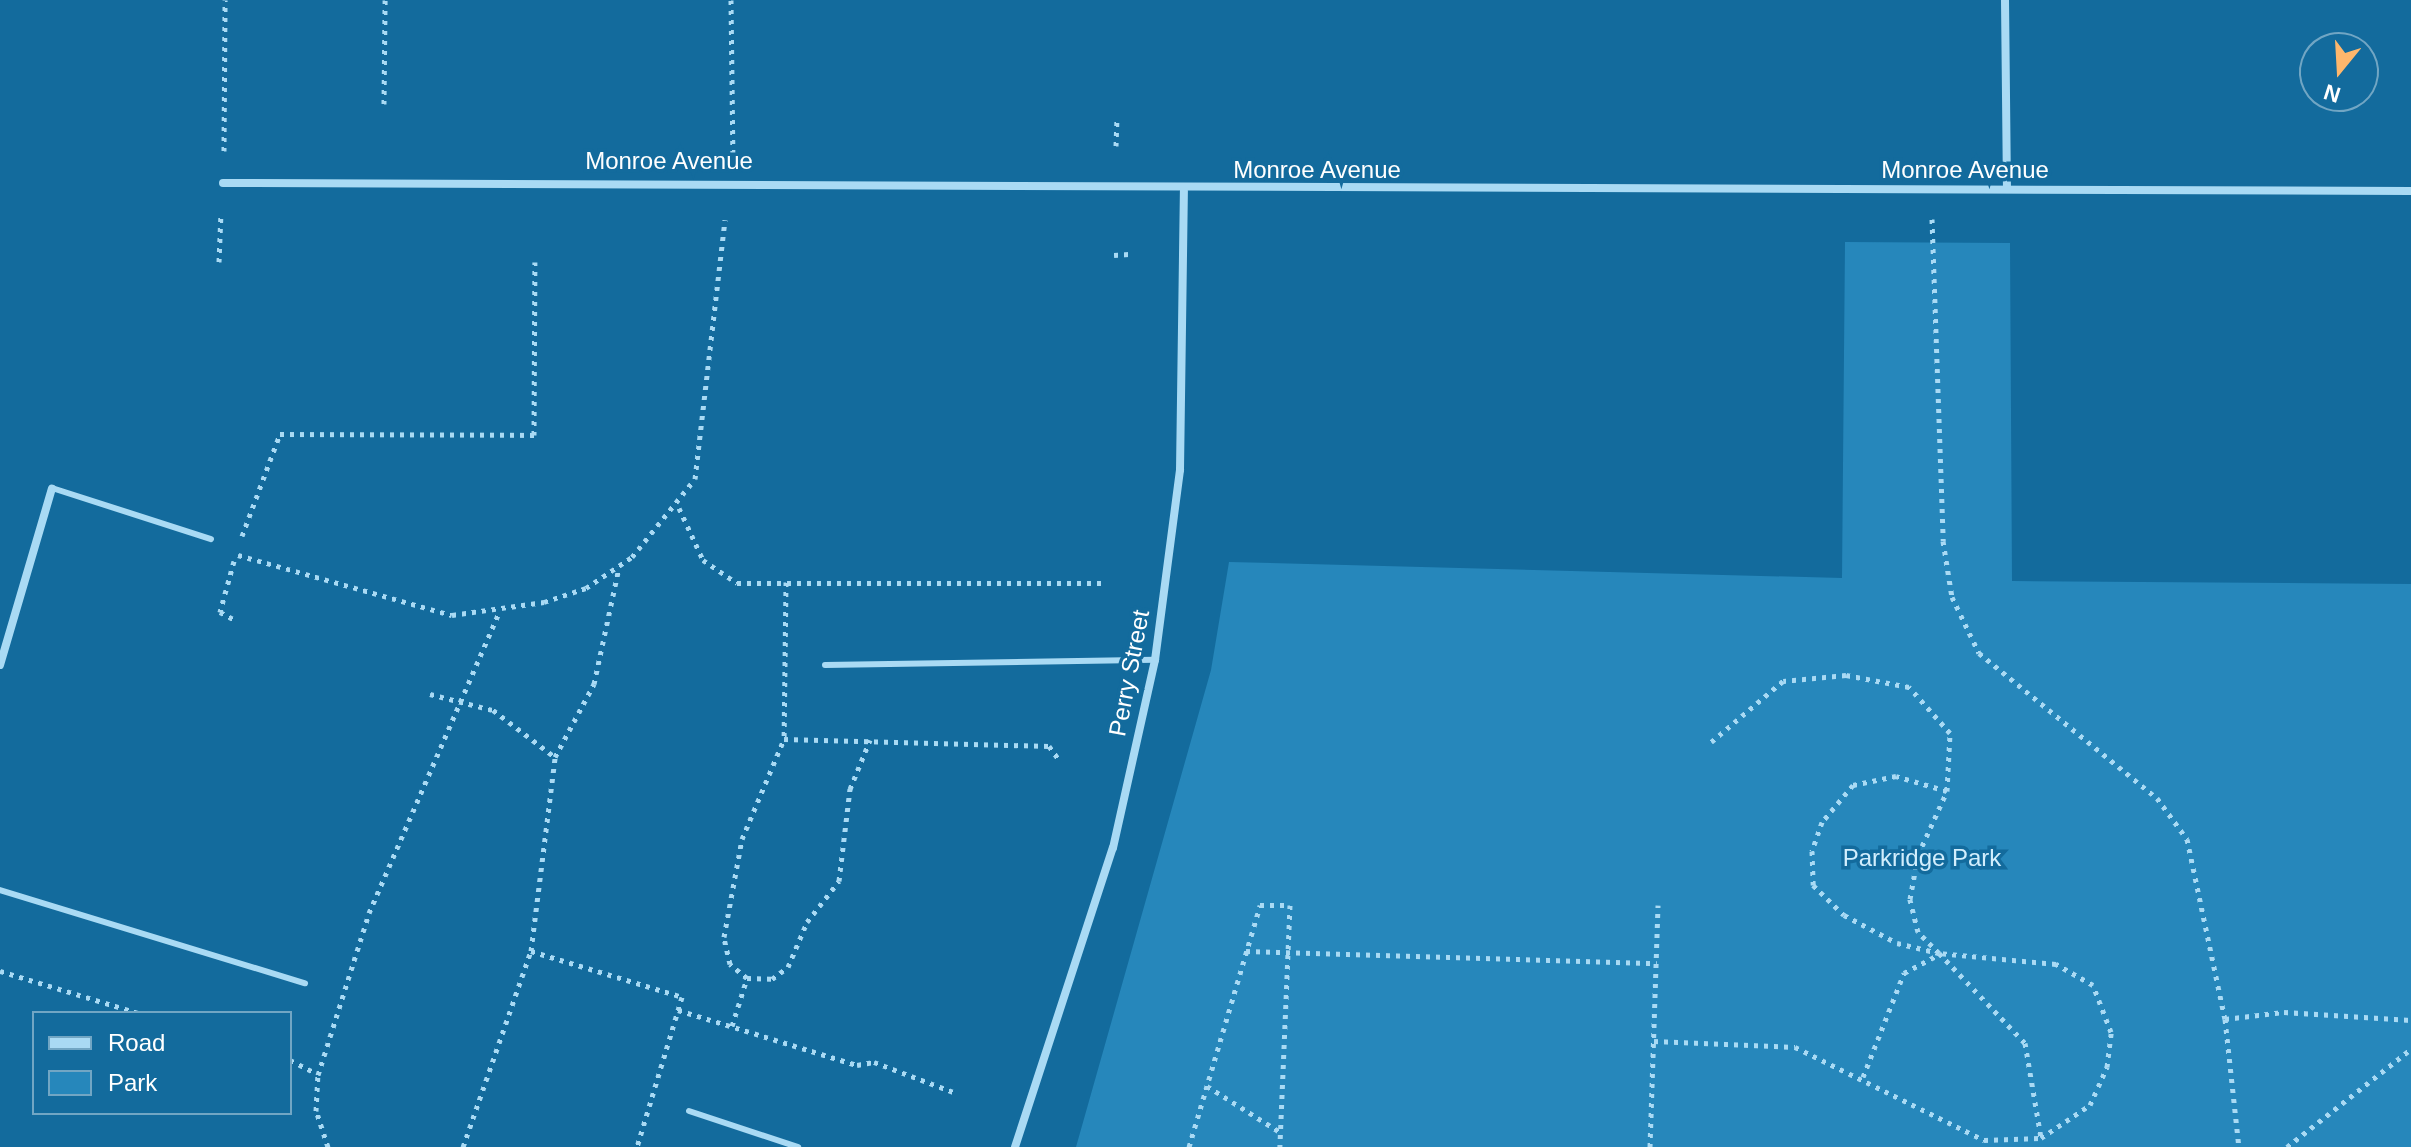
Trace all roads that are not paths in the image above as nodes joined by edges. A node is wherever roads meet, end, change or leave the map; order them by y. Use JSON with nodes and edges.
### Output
{"nodes":[{"id":1,"x":2005,"y":0,"type":"edge"},
{"id":2,"x":223,"y":183,"type":"road end"},
{"id":3,"x":2007,"y":189,"type":"junction"},
{"id":4,"x":1184,"y":191,"type":"junction"},
{"id":5,"x":2411,"y":191,"type":"edge"},
{"id":6,"x":52,"y":488,"type":"joint"},
{"id":7,"x":211,"y":539,"type":"dead end"},
{"id":8,"x":1155,"y":660,"type":"junction"},
{"id":9,"x":0,"y":665,"type":"edge"},
{"id":10,"x":825,"y":665,"type":"dead end"},
{"id":11,"x":0,"y":890,"type":"edge"},
{"id":12,"x":305,"y":983,"type":"dead end"},
{"id":13,"x":689,"y":1111,"type":"dead end"},
{"id":14,"x":798,"y":1147,"type":"edge"},
{"id":15,"x":1015,"y":1147,"type":"edge"}],
"edges":[{"from":1,"to":3,"type":"street"},
{"from":2,"to":4,"type":"street","name":"Monroe Avenue"},
{"from":3,"to":4,"type":"street","name":"Monroe Avenue"},
{"from":3,"to":5,"type":"street","name":"Monroe Avenue"},
{"from":4,"to":8,"type":"street","name":"Perry Street"},
{"from":6,"to":7,"type":"lane"},
{"from":6,"to":9,"type":"street"},
{"from":8,"to":10,"type":"lane"},
{"from":8,"to":15,"type":"street","name":"Perry Street"},
{"from":11,"to":12,"type":"lane"},
{"from":13,"to":14,"type":"lane"}]}
